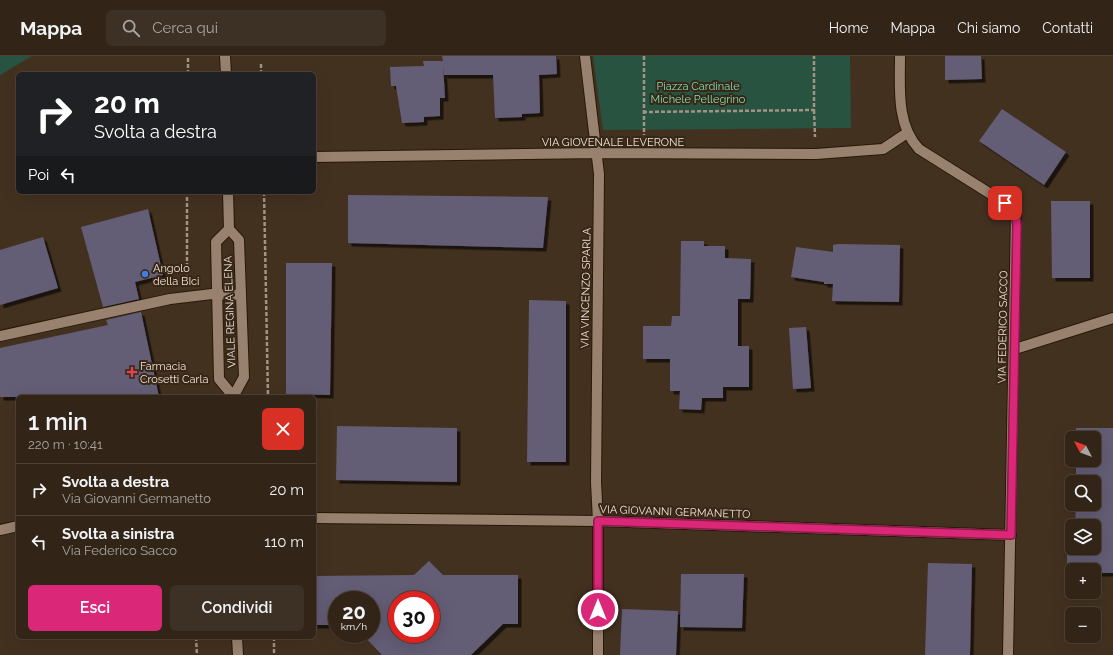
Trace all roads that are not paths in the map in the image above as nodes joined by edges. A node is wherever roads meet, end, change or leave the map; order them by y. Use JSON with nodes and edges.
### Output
{"nodes":[{"id":1,"x":225,"y":56,"type":"edge"},
{"id":2,"x":585,"y":56,"type":"edge"},
{"id":3,"x":900,"y":56,"type":"edge"},
{"id":4,"x":226,"y":72,"type":"edge"},
{"id":5,"x":907,"y":133,"type":"junction"},
{"id":6,"x":598,"y":153,"type":"junction"},
{"id":7,"x":316,"y":157,"type":"edge"},
{"id":8,"x":228,"y":194,"type":"edge"},
{"id":9,"x":228,"y":228,"type":"junction"},
{"id":10,"x":217,"y":295,"type":"junction"},
{"id":11,"x":241,"y":295,"type":"junction"},
{"id":12,"x":1113,"y":318,"type":"edge"},
{"id":13,"x":0,"y":336,"type":"edge"},
{"id":14,"x":1015,"y":349,"type":"junction"},
{"id":15,"x":232,"y":395,"type":"edge"},
{"id":16,"x":234,"y":395,"type":"edge"},
{"id":17,"x":316,"y":518,"type":"edge"},
{"id":18,"x":598,"y":521,"type":"junction"},
{"id":19,"x":16,"y":526,"type":"edge"},
{"id":20,"x":0,"y":530,"type":"edge"},
{"id":21,"x":1011,"y":535,"type":"junction"},
{"id":22,"x":237,"y":639,"type":"edge"},
{"id":23,"x":238,"y":655,"type":"edge"},
{"id":24,"x":598,"y":655,"type":"edge"},
{"id":25,"x":1008,"y":655,"type":"edge"}],
"edges":[{"from":1,"to":4,"type":"street"},
{"from":2,"to":6,"type":"street","name":"VIA VINCENZO SPARLA"},
{"from":3,"to":5,"type":"street","name":"VIA FEDERICO SACCO"},
{"from":5,"to":6,"type":"street","name":"VIA GIOVENALE LEVERONE"},
{"from":5,"to":14,"type":"street","name":"VIA FEDERICO SACCO"},
{"from":6,"to":7,"type":"street","name":"VIA GIOVENALE LEVERONE"},
{"from":6,"to":18,"type":"street","name":"VIA VINCENZO SPARLA"},
{"from":8,"to":9,"type":"street"},
{"from":9,"to":10,"type":"street","name":"VIALE REGINA ELENA"},
{"from":9,"to":11,"type":"street","name":"VIALE REGINA ELENA"},
{"from":10,"to":11,"type":"street"},
{"from":10,"to":13,"type":"street"},
{"from":10,"to":15,"type":"street","name":"VIALE REGINA ELENA"},
{"from":11,"to":16,"type":"street","name":"VIALE REGINA ELENA"},
{"from":12,"to":14,"type":"street"},
{"from":14,"to":21,"type":"street","name":"VIA FEDERICO SACCO"},
{"from":17,"to":18,"type":"street","name":"VIA GIOVANNI GERMANETTO"},
{"from":18,"to":21,"type":"street","name":"VIA GIOVANNI GERMANETTO"},
{"from":18,"to":24,"type":"street","name":"VIA VINCENZO SPARLA"},
{"from":19,"to":20,"type":"street"},
{"from":21,"to":25,"type":"street","name":"VIA FEDERICO SACCO"},
{"from":22,"to":23,"type":"street"}]}
